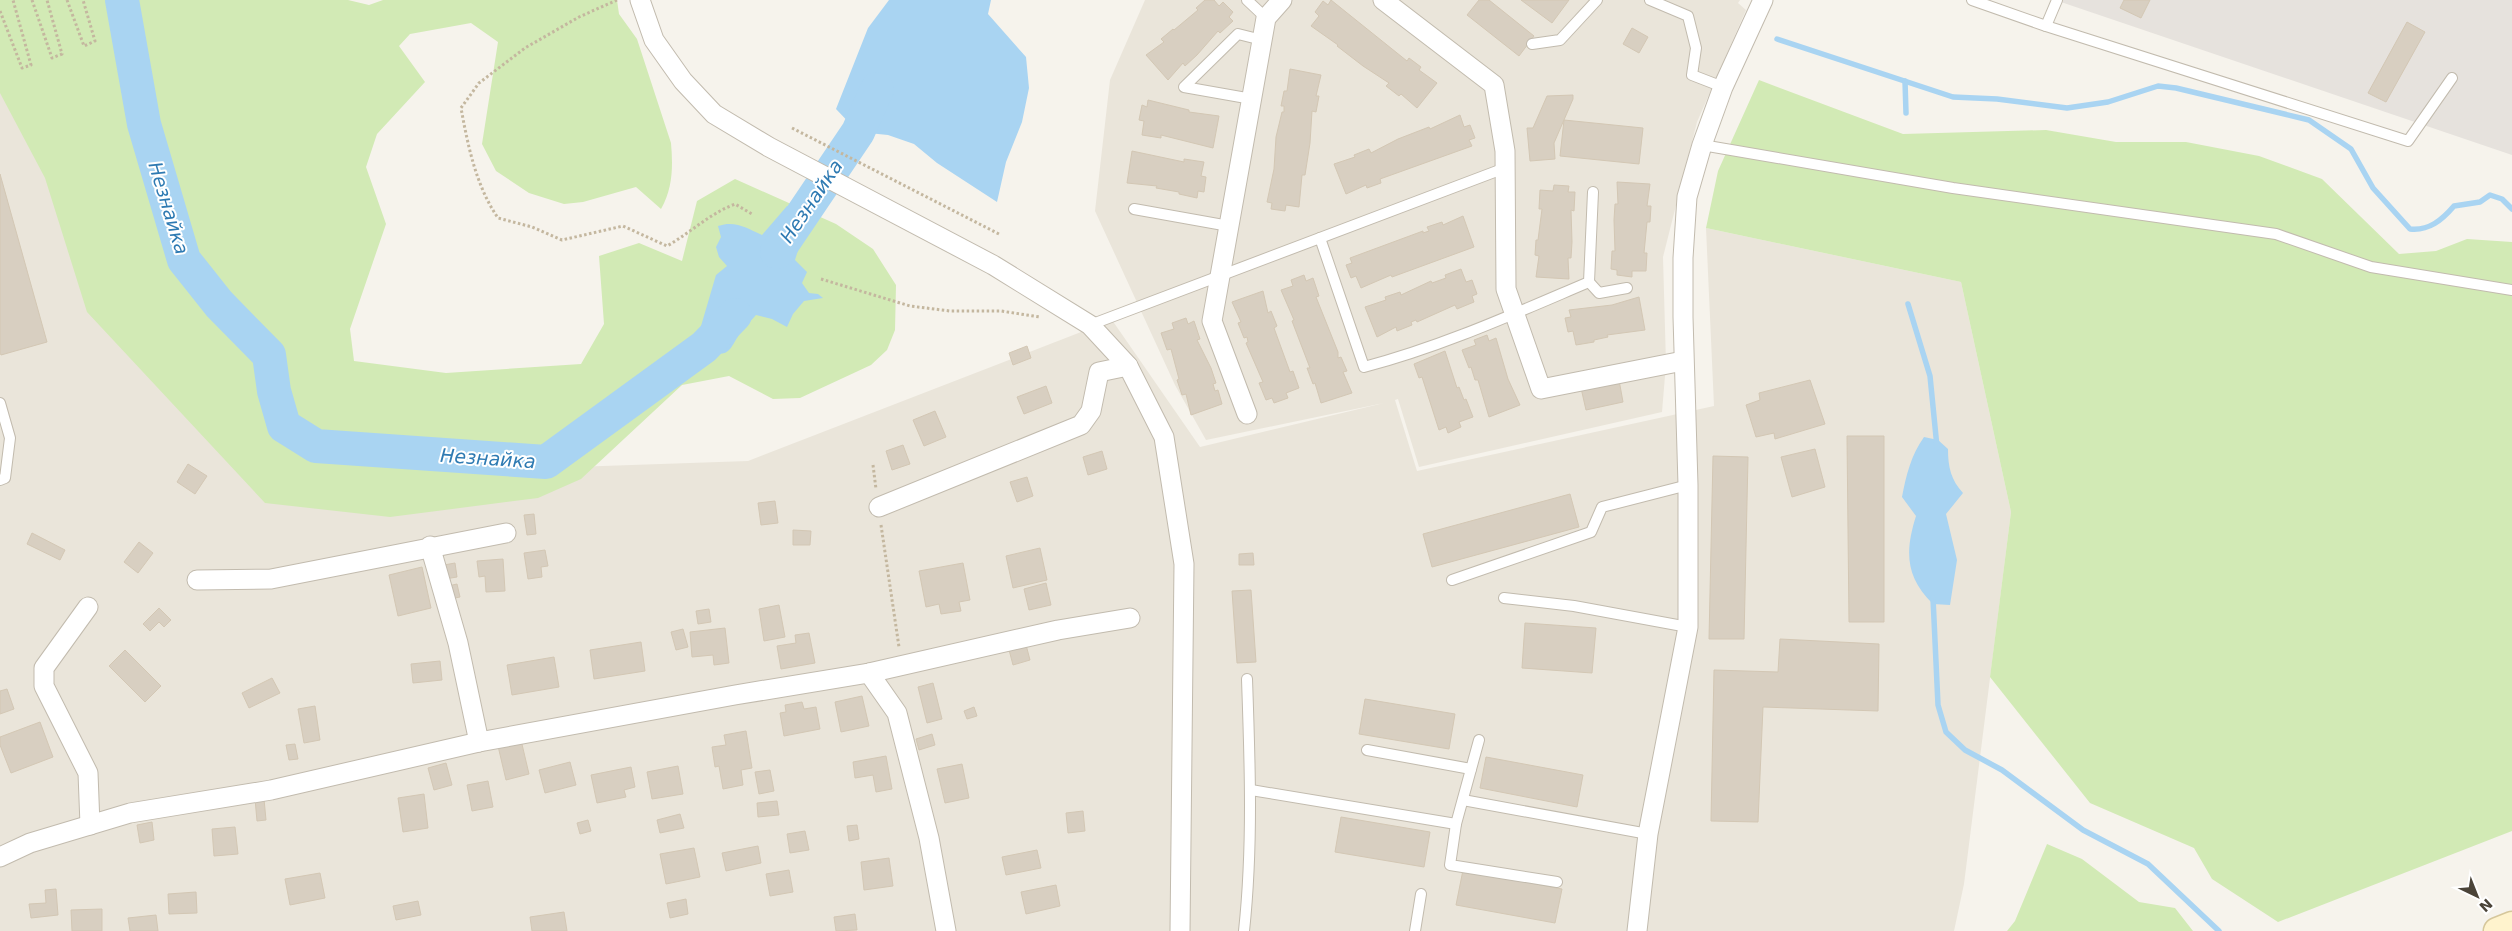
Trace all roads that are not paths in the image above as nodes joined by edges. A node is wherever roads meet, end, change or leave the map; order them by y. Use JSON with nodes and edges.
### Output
{"nodes":[{"id":1,"x":640,"y":0,"type":"edge"},
{"id":2,"x":1248,"y":0,"type":"edge"},
{"id":3,"x":1282,"y":0,"type":"edge"},
{"id":4,"x":1383,"y":0,"type":"edge"},
{"id":5,"x":1597,"y":0,"type":"edge"},
{"id":6,"x":1650,"y":0,"type":"edge"},
{"id":7,"x":1763,"y":0,"type":"edge"},
{"id":8,"x":1972,"y":0,"type":"edge"},
{"id":9,"x":2057,"y":0,"type":"edge"},
{"id":10,"x":1266,"y":18,"type":"junction"},
{"id":11,"x":2046,"y":26,"type":"junction"},
{"id":12,"x":1262,"y":40,"type":"junction"},
{"id":13,"x":1532,"y":44,"type":"dead end"},
{"id":14,"x":2452,"y":78,"type":"dead end"},
{"id":15,"x":1722,"y":87,"type":"junction"},
{"id":16,"x":1252,"y":98,"type":"junction"},
{"id":17,"x":1702,"y":145,"type":"junction"},
{"id":18,"x":1505,"y":168,"type":"junction"},
{"id":19,"x":1593,"y":192,"type":"dead end"},
{"id":20,"x":1134,"y":209,"type":"dead end"},
{"id":21,"x":1229,"y":226,"type":"junction"},
{"id":22,"x":1320,"y":238,"type":"junction"},
{"id":23,"x":1222,"y":275,"type":"junction"},
{"id":24,"x":1589,"y":282,"type":"junction"},
{"id":25,"x":1627,"y":288,"type":"dead end"},
{"id":26,"x":2512,"y":290,"type":"edge"},
{"id":27,"x":1515,"y":314,"type":"junction"},
{"id":28,"x":1090,"y":325,"type":"junction"},
{"id":29,"x":1683,"y":361,"type":"junction"},
{"id":30,"x":1128,"y":366,"type":"junction"},
{"id":31,"x":0,"y":403,"type":"edge"},
{"id":32,"x":1248,"y":414,"type":"dead end"},
{"id":33,"x":0,"y":480,"type":"edge"},
{"id":34,"x":1688,"y":485,"type":"junction"},
{"id":35,"x":879,"y":507,"type":"road end"},
{"id":36,"x":506,"y":533,"type":"dead end"},
{"id":37,"x":430,"y":546,"type":"junction"},
{"id":38,"x":197,"y":580,"type":"dead end"},
{"id":39,"x":1452,"y":580,"type":"dead end"},
{"id":40,"x":1504,"y":598,"type":"dead end"},
{"id":41,"x":88,"y":607,"type":"dead end"},
{"id":42,"x":1130,"y":618,"type":"dead end"},
{"id":43,"x":1688,"y":627,"type":"junction"},
{"id":44,"x":869,"y":674,"type":"junction"},
{"id":45,"x":1247,"y":679,"type":"dead end"},
{"id":46,"x":1479,"y":740,"type":"dead end"},
{"id":47,"x":479,"y":742,"type":"junction"},
{"id":48,"x":1367,"y":750,"type":"dead end"},
{"id":49,"x":1471,"y":769,"type":"junction"},
{"id":50,"x":1251,"y":790,"type":"junction"},
{"id":51,"x":1463,"y":800,"type":"junction"},
{"id":52,"x":1456,"y":824,"type":"junction"},
{"id":53,"x":90,"y":825,"type":"junction"},
{"id":54,"x":1648,"y":834,"type":"junction"},
{"id":55,"x":0,"y":857,"type":"edge"},
{"id":56,"x":1557,"y":882,"type":"dead end"},
{"id":57,"x":1421,"y":894,"type":"dead end"},
{"id":58,"x":2512,"y":925,"type":"edge"},
{"id":59,"x":946,"y":931,"type":"edge"},
{"id":60,"x":1180,"y":931,"type":"edge"},
{"id":61,"x":1244,"y":931,"type":"edge"},
{"id":62,"x":1415,"y":931,"type":"edge"},
{"id":63,"x":1637,"y":931,"type":"edge"},
{"id":64,"x":2497,"y":931,"type":"edge"}],
"edges":[{"from":1,"to":28,"type":"street"},
{"from":2,"to":10,"type":"lane"},
{"from":3,"to":10,"type":"street"},
{"from":4,"to":18,"type":"street"},
{"from":5,"to":13,"type":"lane"},
{"from":6,"to":15,"type":"lane"},
{"from":7,"to":15,"type":"street"},
{"from":8,"to":11,"type":"lane"},
{"from":9,"to":11,"type":"lane"},
{"from":10,"to":12,"type":"street"},
{"from":11,"to":14,"type":"lane"},
{"from":12,"to":16,"type":"street"},
{"from":12,"to":16,"type":"lane"},
{"from":15,"to":17,"type":"street"},
{"from":16,"to":21,"type":"street"},
{"from":17,"to":26,"type":"lane"},
{"from":17,"to":29,"type":"street"},
{"from":18,"to":22,"type":"lane"},
{"from":18,"to":27,"type":"street"},
{"from":19,"to":24,"type":"lane"},
{"from":20,"to":21,"type":"lane"},
{"from":21,"to":23,"type":"street"},
{"from":22,"to":23,"type":"lane"},
{"from":22,"to":27,"type":"lane"},
{"from":23,"to":28,"type":"lane"},
{"from":23,"to":32,"type":"street"},
{"from":24,"to":25,"type":"lane"},
{"from":24,"to":27,"type":"lane"},
{"from":27,"to":29,"type":"street"},
{"from":28,"to":30,"type":"street"},
{"from":29,"to":34,"type":"street"},
{"from":30,"to":35,"type":"street"},
{"from":30,"to":60,"type":"street"},
{"from":31,"to":33,"type":"lane"},
{"from":34,"to":39,"type":"lane"},
{"from":34,"to":43,"type":"street"},
{"from":36,"to":37,"type":"street"},
{"from":37,"to":38,"type":"street"},
{"from":37,"to":47,"type":"street"},
{"from":40,"to":43,"type":"lane"},
{"from":41,"to":53,"type":"street"},
{"from":42,"to":44,"type":"street"},
{"from":43,"to":54,"type":"street"},
{"from":44,"to":47,"type":"street"},
{"from":44,"to":59,"type":"street"},
{"from":45,"to":50,"type":"lane"},
{"from":46,"to":49,"type":"lane"},
{"from":47,"to":53,"type":"street"},
{"from":48,"to":49,"type":"lane"},
{"from":49,"to":51,"type":"lane"},
{"from":50,"to":52,"type":"lane"},
{"from":50,"to":61,"type":"lane"},
{"from":51,"to":52,"type":"lane"},
{"from":51,"to":54,"type":"lane"},
{"from":52,"to":56,"type":"lane"},
{"from":53,"to":55,"type":"street"},
{"from":54,"to":63,"type":"street"},
{"from":57,"to":62,"type":"lane"},
{"from":58,"to":64,"type":"main road"}]}
